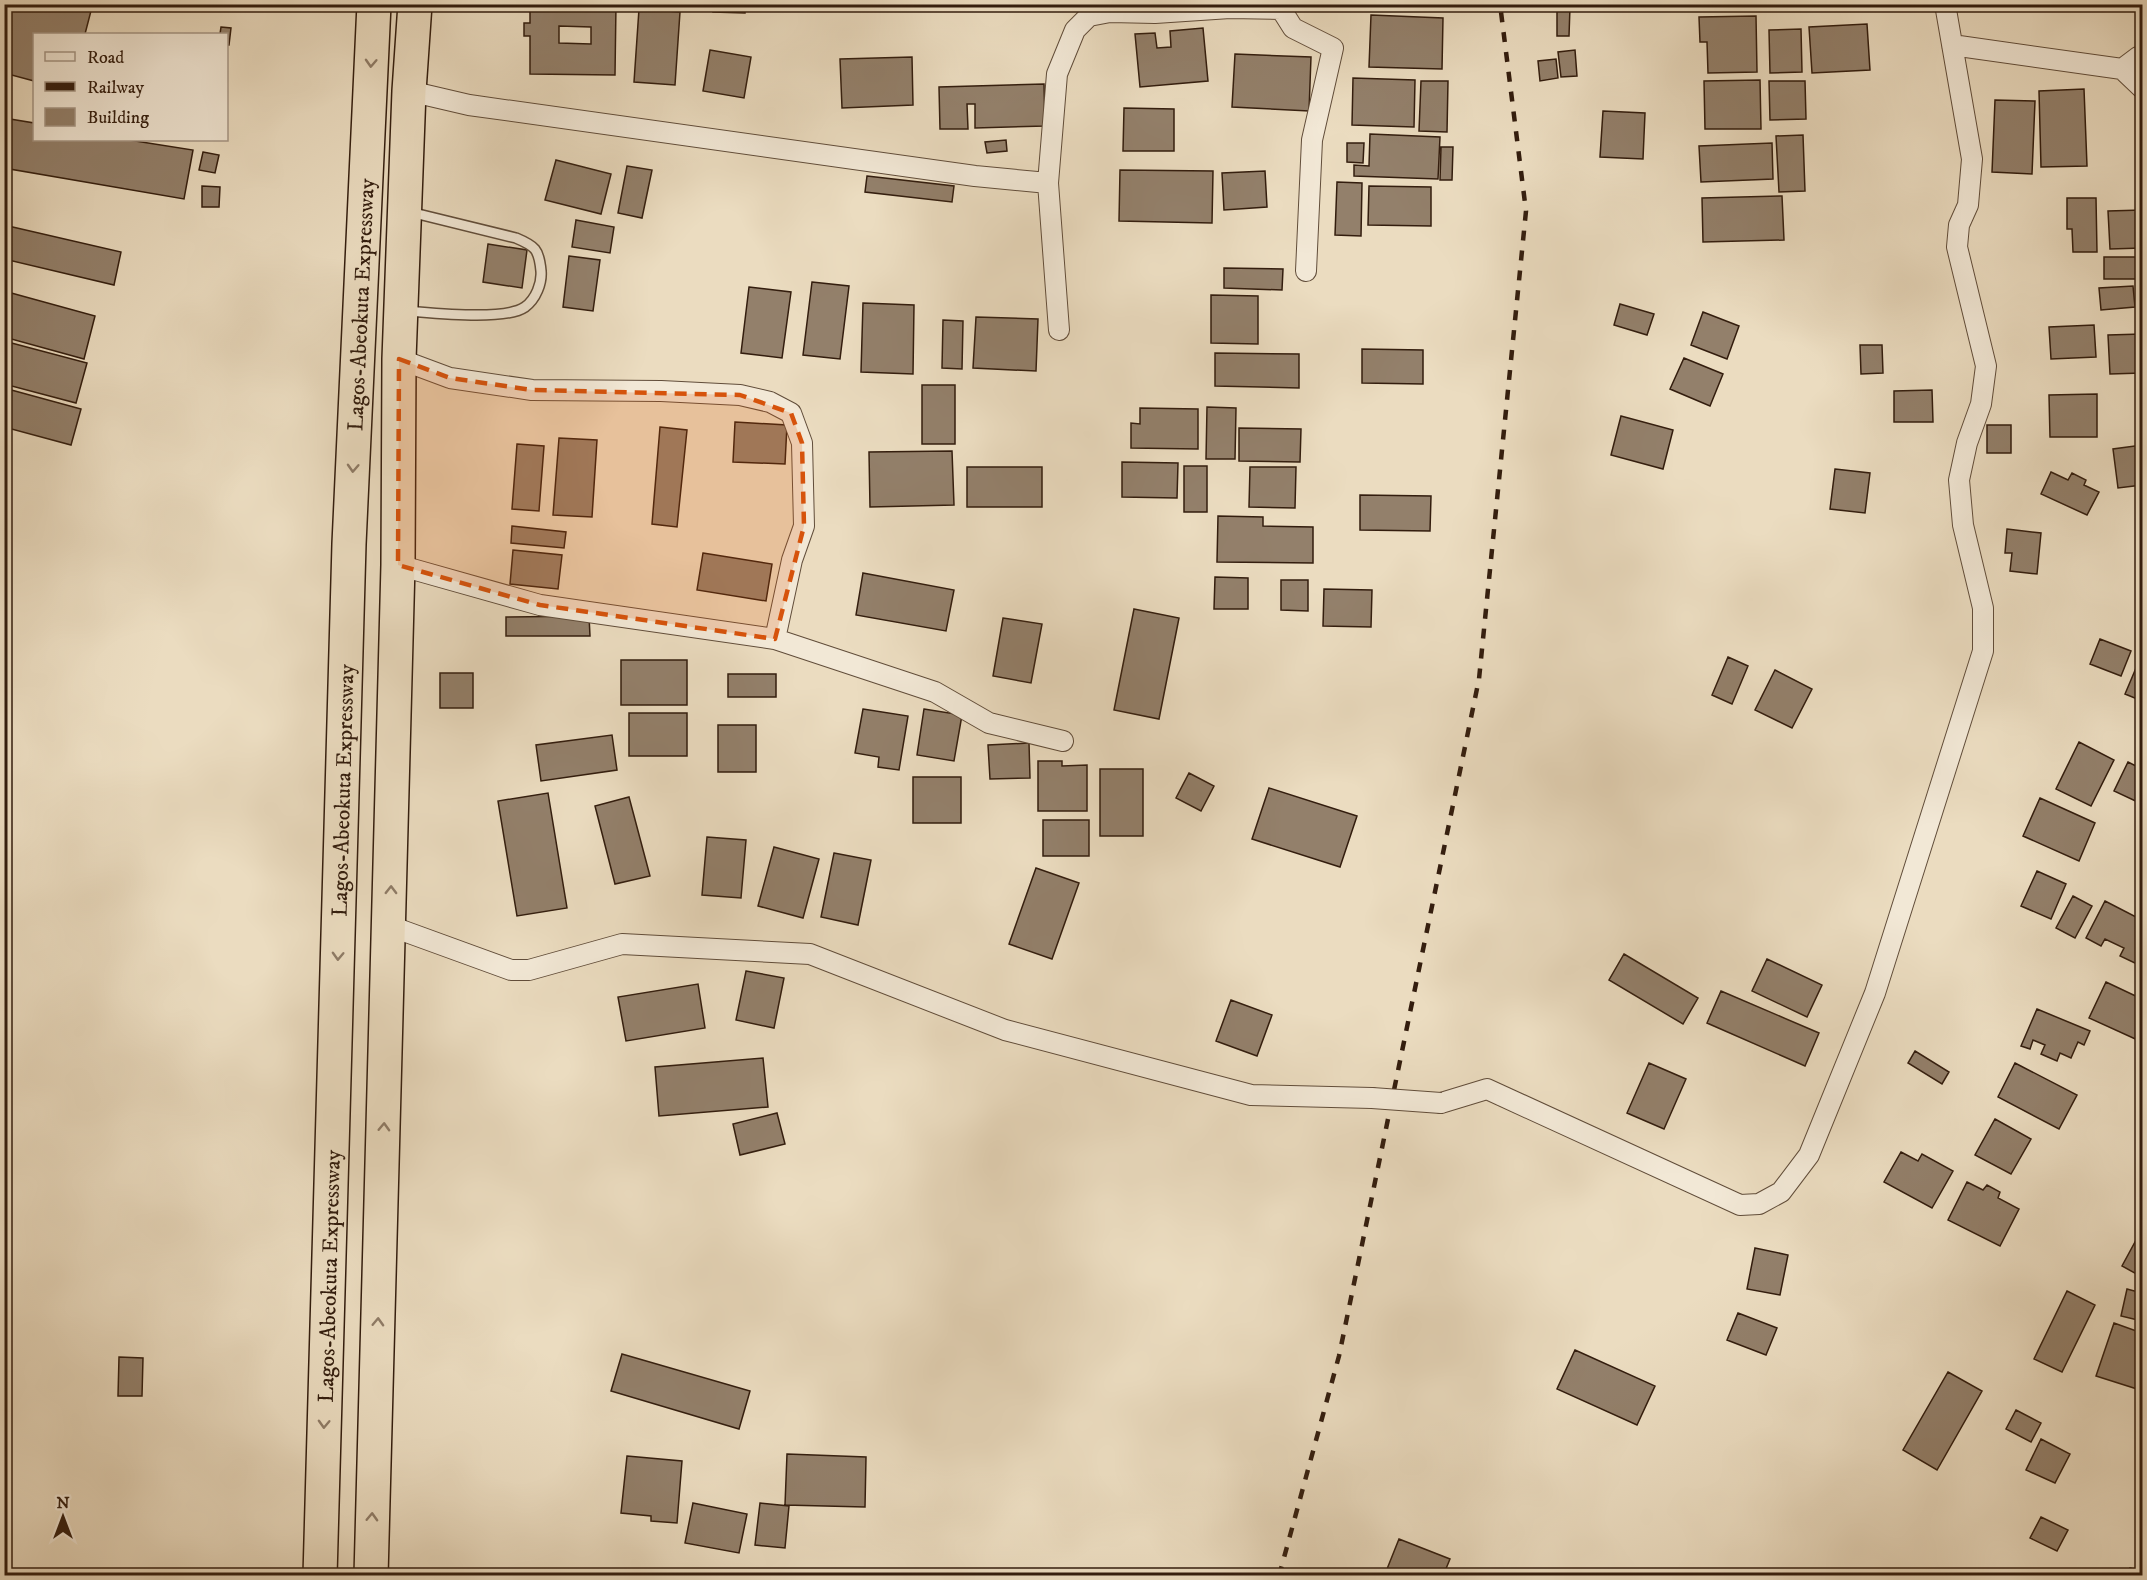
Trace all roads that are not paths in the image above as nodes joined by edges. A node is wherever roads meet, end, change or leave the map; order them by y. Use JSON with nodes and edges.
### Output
{"nodes":[{"id":1,"x":374,"y":4,"type":"edge"},
{"id":2,"x":415,"y":4,"type":"edge"},
{"id":3,"x":1945,"y":4,"type":"edge"},
{"id":4,"x":1290,"y":7,"type":"edge"},
{"id":5,"x":1952,"y":45,"type":"junction"},
{"id":6,"x":2142,"y":56,"type":"edge"},
{"id":7,"x":2122,"y":69,"type":"junction"},
{"id":8,"x":2142,"y":88,"type":"edge"},
{"id":9,"x":409,"y":91,"type":"junction"},
{"id":10,"x":1047,"y":183,"type":"junction"},
{"id":11,"x":404,"y":210,"type":"junction"},
{"id":12,"x":1306,"y":271,"type":"dead end"},
{"id":13,"x":400,"y":311,"type":"junction"},
{"id":14,"x":1059,"y":330,"type":"dead end"},
{"id":15,"x":399,"y":359,"type":"junction"},
{"id":16,"x":398,"y":565,"type":"junction"},
{"id":17,"x":775,"y":639,"type":"junction"},
{"id":18,"x":1063,"y":741,"type":"dead end"},
{"id":19,"x":390,"y":926,"type":"junction"},
{"id":20,"x":320,"y":1575,"type":"edge"},
{"id":21,"x":371,"y":1575,"type":"edge"}],
"edges":[{"from":1,"to":20,"type":"highway","name":"Lagos-Abeokuta Expressway","one_way":true},
{"from":2,"to":9,"type":"highway","name":"Lagos-Abeokuta Expressway"},
{"from":3,"to":5,"type":"street"},
{"from":4,"to":10,"type":"street"},
{"from":4,"to":12,"type":"street"},
{"from":5,"to":7,"type":"street"},
{"from":5,"to":19,"type":"street","bridge":true},
{"from":6,"to":7,"type":"street"},
{"from":7,"to":8,"type":"street"},
{"from":9,"to":10,"type":"street"},
{"from":9,"to":11,"type":"highway","name":"Lagos-Abeokuta Expressway"},
{"from":10,"to":14,"type":"street"},
{"from":11,"to":13,"type":"highway","name":"Lagos-Abeokuta Expressway"},
{"from":11,"to":13,"type":"lane"},
{"from":13,"to":15,"type":"highway","name":"Lagos-Abeokuta Expressway"},
{"from":15,"to":16,"type":"highway","name":"Lagos-Abeokuta Expressway"},
{"from":15,"to":17,"type":"street"},
{"from":16,"to":17,"type":"street"},
{"from":19,"to":16,"type":"highway","name":"Lagos-Abeokuta Expressway","one_way":true},
{"from":17,"to":18,"type":"street"},
{"from":21,"to":19,"type":"highway","name":"Lagos-Abeokuta Expressway","one_way":true}]}
